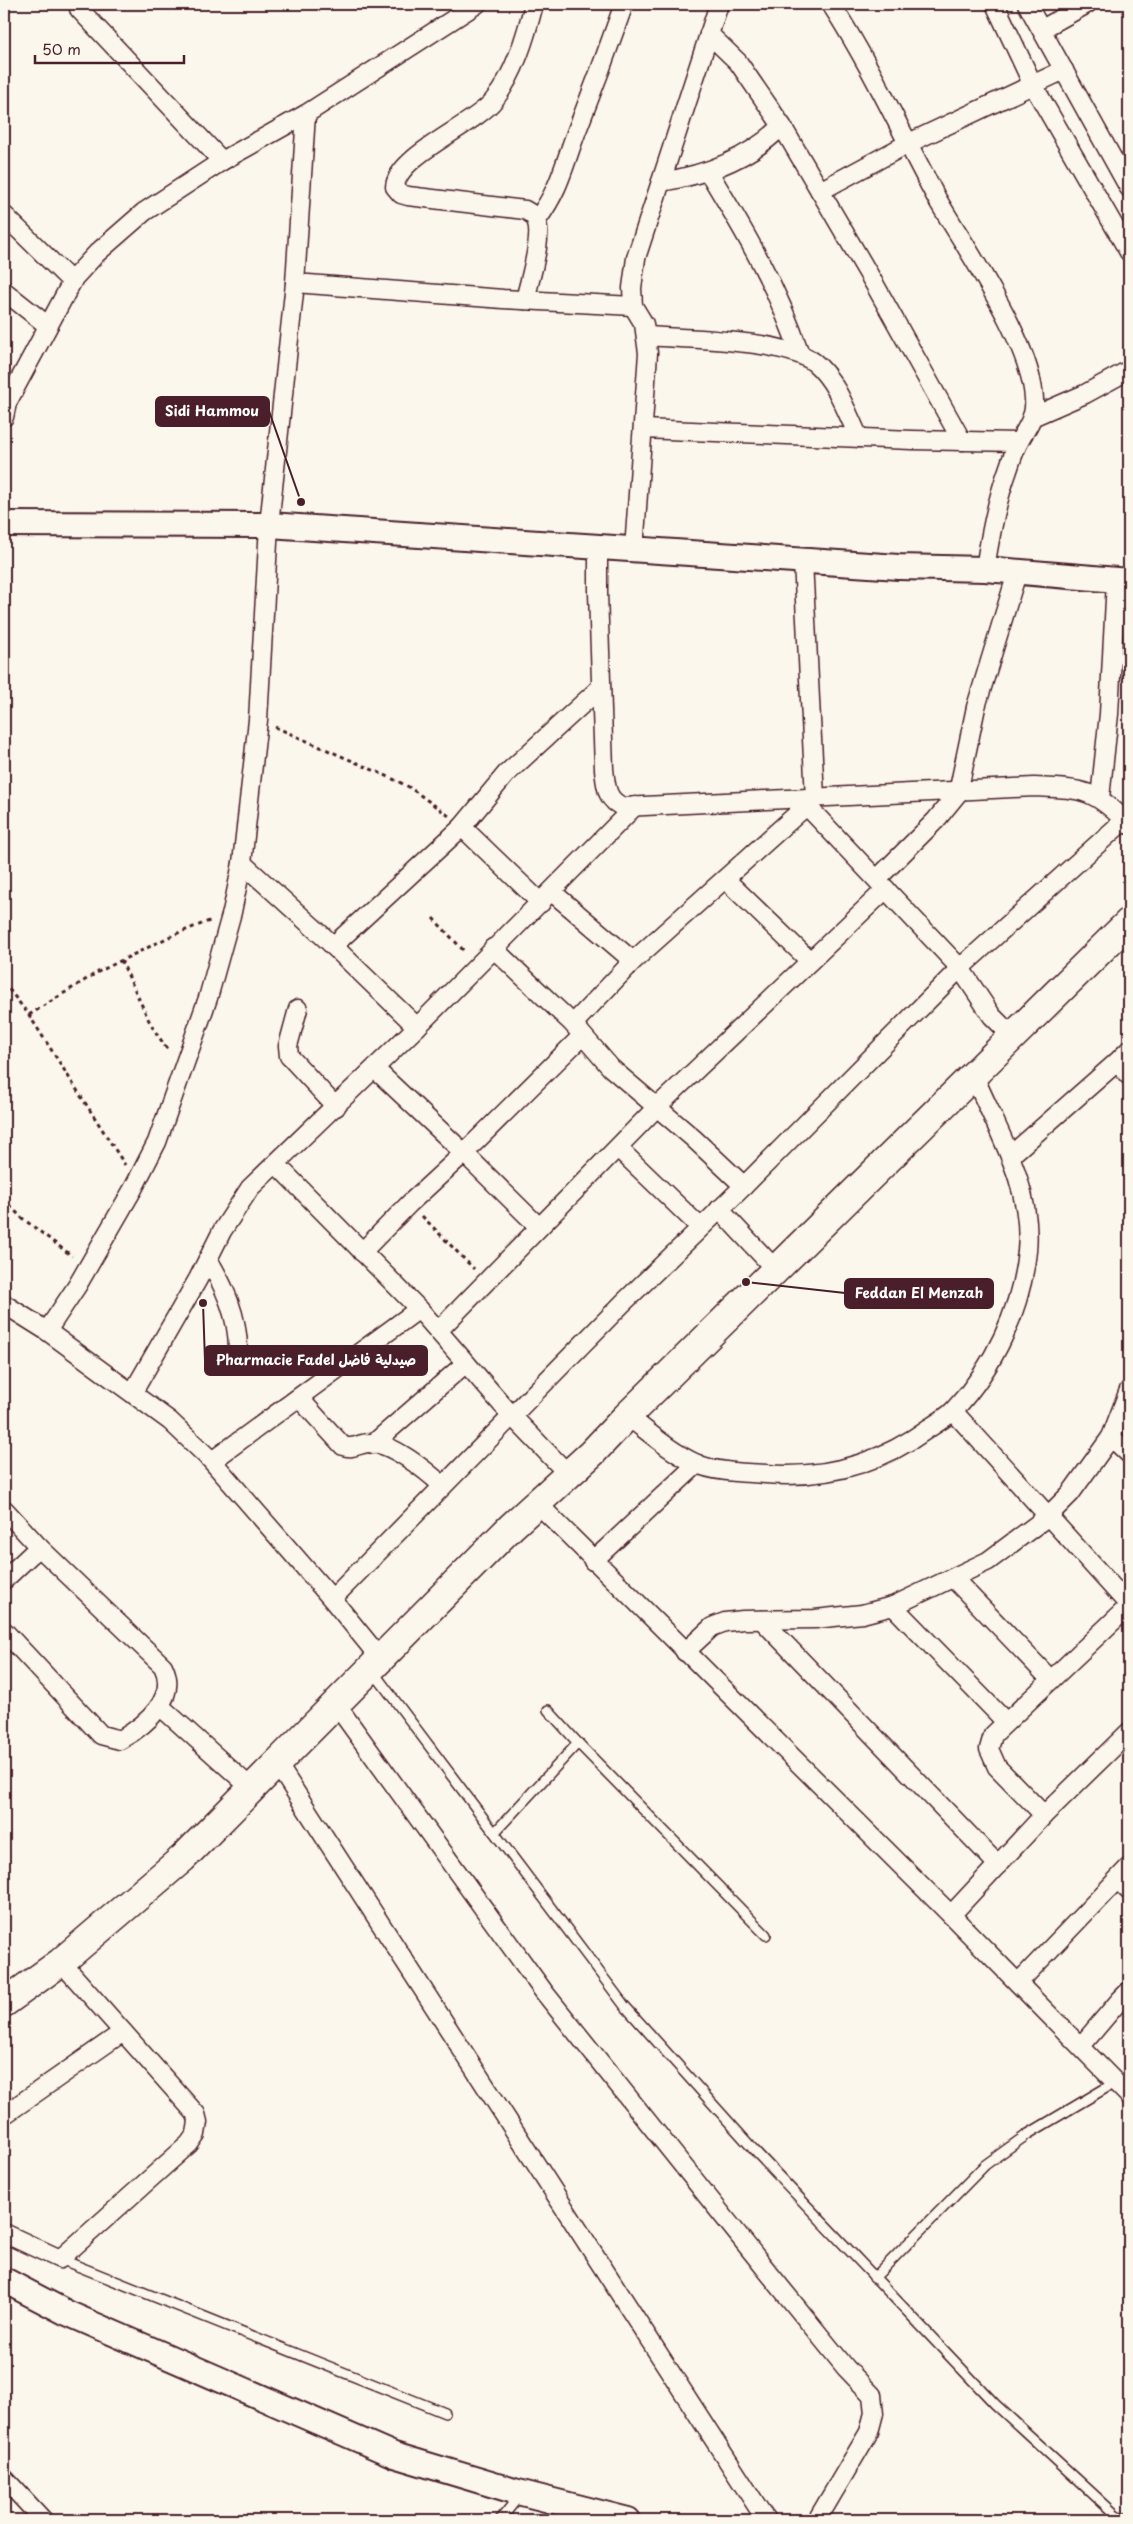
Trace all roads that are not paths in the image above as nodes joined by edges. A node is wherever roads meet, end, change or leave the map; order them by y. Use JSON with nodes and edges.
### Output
{"nodes":[{"id":1,"x":477,"y":4,"type":"edge"},
{"id":2,"x":534,"y":4,"type":"edge"},
{"id":3,"x":624,"y":4,"type":"edge"},
{"id":4,"x":720,"y":4,"type":"edge"},
{"id":5,"x":831,"y":4,"type":"edge"},
{"id":6,"x":995,"y":4,"type":"edge"},
{"id":7,"x":1027,"y":4,"type":"edge"},
{"id":8,"x":1087,"y":4,"type":"edge"},
{"id":9,"x":79,"y":9,"type":"dead end"},
{"id":10,"x":1042,"y":30,"type":"junction"},
{"id":11,"x":709,"y":34,"type":"junction"},
{"id":12,"x":1064,"y":70,"type":"junction"},
{"id":13,"x":1033,"y":85,"type":"junction"},
{"id":14,"x":306,"y":114,"type":"junction"},
{"id":15,"x":782,"y":126,"type":"junction"},
{"id":16,"x":909,"y":143,"type":"junction"},
{"id":17,"x":222,"y":161,"type":"junction"},
{"id":18,"x":708,"y":171,"type":"junction"},
{"id":19,"x":661,"y":182,"type":"junction"},
{"id":20,"x":1129,"y":188,"type":"edge"},
{"id":21,"x":820,"y":191,"type":"junction"},
{"id":22,"x":4,"y":216,"type":"edge"},
{"id":23,"x":537,"y":220,"type":"junction"},
{"id":24,"x":1129,"y":252,"type":"edge"},
{"id":25,"x":72,"y":282,"type":"junction"},
{"id":26,"x":295,"y":283,"type":"junction"},
{"id":27,"x":4,"y":290,"type":"edge"},
{"id":28,"x":526,"y":300,"type":"junction"},
{"id":29,"x":633,"y":306,"type":"junction"},
{"id":30,"x":47,"y":325,"type":"junction"},
{"id":31,"x":646,"y":336,"type":"junction"},
{"id":32,"x":800,"y":354,"type":"junction"},
{"id":33,"x":1129,"y":370,"type":"edge"},
{"id":34,"x":4,"y":417,"type":"edge"},
{"id":35,"x":1032,"y":417,"type":"junction"},
{"id":36,"x":643,"y":429,"type":"junction"},
{"id":37,"x":859,"y":438,"type":"junction"},
{"id":38,"x":962,"y":441,"type":"junction"},
{"id":39,"x":1018,"y":442,"type":"junction"},
{"id":40,"x":4,"y":524,"type":"edge"},
{"id":41,"x":269,"y":525,"type":"junction"},
{"id":42,"x":598,"y":547,"type":"junction"},
{"id":43,"x":634,"y":550,"type":"junction"},
{"id":44,"x":803,"y":560,"type":"junction"},
{"id":45,"x":984,"y":570,"type":"junction"},
{"id":46,"x":1017,"y":573,"type":"junction"},
{"id":47,"x":1123,"y":581,"type":"edge"},
{"id":48,"x":601,"y":687,"type":"junction"},
{"id":49,"x":958,"y":793,"type":"junction"},
{"id":50,"x":1100,"y":798,"type":"junction"},
{"id":51,"x":811,"y":802,"type":"junction"},
{"id":52,"x":635,"y":806,"type":"junction"},
{"id":53,"x":1128,"y":820,"type":"edge"},
{"id":54,"x":462,"y":826,"type":"junction"},
{"id":55,"x":242,"y":863,"type":"junction"},
{"id":56,"x":726,"y":878,"type":"junction"},
{"id":57,"x":881,"y":884,"type":"junction"},
{"id":58,"x":547,"y":898,"type":"junction"},
{"id":59,"x":1125,"y":935,"type":"edge"},
{"id":60,"x":333,"y":946,"type":"junction"},
{"id":61,"x":493,"y":948,"type":"junction"},
{"id":62,"x":633,"y":961,"type":"junction"},
{"id":63,"x":810,"y":961,"type":"junction"},
{"id":64,"x":960,"y":968,"type":"junction"},
{"id":65,"x":298,"y":1009,"type":"dead end"},
{"id":66,"x":417,"y":1027,"type":"junction"},
{"id":67,"x":578,"y":1030,"type":"junction"},
{"id":68,"x":1014,"y":1036,"type":"junction"},
{"id":69,"x":1123,"y":1056,"type":"edge"},
{"id":70,"x":375,"y":1069,"type":"junction"},
{"id":71,"x":974,"y":1076,"type":"junction"},
{"id":72,"x":1129,"y":1076,"type":"edge"},
{"id":73,"x":336,"y":1107,"type":"junction"},
{"id":74,"x":657,"y":1108,"type":"junction"},
{"id":75,"x":618,"y":1148,"type":"junction"},
{"id":76,"x":464,"y":1153,"type":"junction"},
{"id":77,"x":1010,"y":1156,"type":"junction"},
{"id":78,"x":277,"y":1165,"type":"junction"},
{"id":79,"x":744,"y":1186,"type":"junction"},
{"id":80,"x":719,"y":1209,"type":"junction"},
{"id":81,"x":539,"y":1227,"type":"junction"},
{"id":82,"x":700,"y":1227,"type":"junction"},
{"id":83,"x":362,"y":1252,"type":"junction"},
{"id":84,"x":208,"y":1258,"type":"junction"},
{"id":85,"x":776,"y":1270,"type":"junction"},
{"id":86,"x":4,"y":1304,"type":"edge"},
{"id":87,"x":419,"y":1309,"type":"junction"},
{"id":88,"x":47,"y":1331,"type":"junction"},
{"id":89,"x":438,"y":1331,"type":"junction"},
{"id":90,"x":238,"y":1349,"type":"dead end"},
{"id":91,"x":466,"y":1363,"type":"junction"},
{"id":92,"x":1129,"y":1390,"type":"edge"},
{"id":93,"x":133,"y":1392,"type":"junction"},
{"id":94,"x":299,"y":1398,"type":"junction"},
{"id":95,"x":953,"y":1411,"type":"junction"},
{"id":96,"x":512,"y":1416,"type":"junction"},
{"id":97,"x":625,"y":1418,"type":"junction"},
{"id":98,"x":1111,"y":1437,"type":"junction"},
{"id":99,"x":373,"y":1444,"type":"junction"},
{"id":100,"x":1129,"y":1454,"type":"edge"},
{"id":101,"x":212,"y":1461,"type":"junction"},
{"id":102,"x":697,"y":1464,"type":"junction"},
{"id":103,"x":569,"y":1474,"type":"junction"},
{"id":104,"x":443,"y":1486,"type":"junction"},
{"id":105,"x":537,"y":1503,"type":"junction"},
{"id":106,"x":4,"y":1509,"type":"edge"},
{"id":107,"x":1047,"y":1517,"type":"junction"},
{"id":108,"x":39,"y":1547,"type":"junction"},
{"id":109,"x":593,"y":1561,"type":"junction"},
{"id":110,"x":954,"y":1579,"type":"junction"},
{"id":111,"x":4,"y":1580,"type":"edge"},
{"id":112,"x":332,"y":1599,"type":"junction"},
{"id":113,"x":893,"y":1606,"type":"junction"},
{"id":114,"x":1129,"y":1606,"type":"edge"},
{"id":115,"x":762,"y":1620,"type":"junction"},
{"id":116,"x":4,"y":1631,"type":"edge"},
{"id":117,"x":685,"y":1652,"type":"junction"},
{"id":118,"x":375,"y":1663,"type":"junction"},
{"id":119,"x":1051,"y":1680,"type":"junction"},
{"id":120,"x":335,"y":1703,"type":"junction"},
{"id":121,"x":161,"y":1707,"type":"junction"},
{"id":122,"x":548,"y":1710,"type":"dead end"},
{"id":123,"x":1006,"y":1722,"type":"junction"},
{"id":124,"x":1129,"y":1732,"type":"edge"},
{"id":125,"x":578,"y":1742,"type":"junction"},
{"id":126,"x":276,"y":1762,"type":"junction"},
{"id":127,"x":250,"y":1788,"type":"junction"},
{"id":128,"x":1044,"y":1815,"type":"junction"},
{"id":129,"x":495,"y":1832,"type":"junction"},
{"id":130,"x":998,"y":1865,"type":"junction"},
{"id":131,"x":1126,"y":1879,"type":"edge"},
{"id":132,"x":951,"y":1915,"type":"junction"},
{"id":133,"x":766,"y":1935,"type":"dead end"},
{"id":134,"x":61,"y":1962,"type":"junction"},
{"id":135,"x":1018,"y":1983,"type":"junction"},
{"id":136,"x":1129,"y":1992,"type":"edge"},
{"id":137,"x":4,"y":2003,"type":"edge"},
{"id":138,"x":123,"y":2032,"type":"junction"},
{"id":139,"x":1081,"y":2046,"type":"junction"},
{"id":140,"x":1116,"y":2082,"type":"junction"},
{"id":141,"x":1129,"y":2096,"type":"edge"},
{"id":142,"x":4,"y":2115,"type":"edge"},
{"id":143,"x":4,"y":2233,"type":"edge"},
{"id":144,"x":60,"y":2259,"type":"junction"},
{"id":145,"x":874,"y":2278,"type":"junction"},
{"id":146,"x":4,"y":2280,"type":"edge"},
{"id":147,"x":445,"y":2413,"type":"dead end"},
{"id":148,"x":4,"y":2478,"type":"edge"},
{"id":149,"x":521,"y":2493,"type":"junction"},
{"id":150,"x":1129,"y":2516,"type":"edge"},
{"id":151,"x":43,"y":2520,"type":"edge"},
{"id":152,"x":500,"y":2520,"type":"edge"},
{"id":153,"x":628,"y":2520,"type":"edge"},
{"id":154,"x":766,"y":2520,"type":"edge"},
{"id":155,"x":817,"y":2520,"type":"edge"}],
"edges":[{"from":1,"to":14,"type":"street"},
{"from":2,"to":23,"type":"street"},
{"from":3,"to":23,"type":"street"},
{"from":4,"to":11,"type":"street"},
{"from":5,"to":16,"type":"street"},
{"from":6,"to":13,"type":"street"},
{"from":7,"to":10,"type":"street"},
{"from":8,"to":10,"type":"street"},
{"from":9,"to":17,"type":"street"},
{"from":10,"to":12,"type":"street"},
{"from":11,"to":15,"type":"street"},
{"from":11,"to":19,"type":"street"},
{"from":12,"to":13,"type":"street"},
{"from":12,"to":20,"type":"street"},
{"from":13,"to":16,"type":"street"},
{"from":13,"to":24,"type":"street"},
{"from":14,"to":17,"type":"street"},
{"from":14,"to":26,"type":"street"},
{"from":15,"to":18,"type":"street"},
{"from":15,"to":21,"type":"street"},
{"from":16,"to":21,"type":"street"},
{"from":16,"to":35,"type":"street"},
{"from":17,"to":25,"type":"street"},
{"from":18,"to":19,"type":"street"},
{"from":18,"to":32,"type":"street"},
{"from":19,"to":29,"type":"street"},
{"from":21,"to":38,"type":"street"},
{"from":22,"to":25,"type":"street"},
{"from":23,"to":28,"type":"street"},
{"from":25,"to":30,"type":"street"},
{"from":26,"to":28,"type":"street"},
{"from":26,"to":41,"type":"street"},
{"from":27,"to":30,"type":"street"},
{"from":28,"to":29,"type":"street"},
{"from":29,"to":31,"type":"street"},
{"from":30,"to":34,"type":"street"},
{"from":31,"to":32,"type":"street"},
{"from":31,"to":36,"type":"street"},
{"from":32,"to":37,"type":"street"},
{"from":33,"to":35,"type":"street"},
{"from":35,"to":39,"type":"street"},
{"from":36,"to":37,"type":"street"},
{"from":36,"to":43,"type":"street"},
{"from":37,"to":38,"type":"street"},
{"from":38,"to":39,"type":"street"},
{"from":39,"to":45,"type":"street"},
{"from":40,"to":41,"type":"main road"},
{"from":41,"to":42,"type":"main road"},
{"from":41,"to":55,"type":"street"},
{"from":42,"to":43,"type":"main road"},
{"from":42,"to":48,"type":"street"},
{"from":43,"to":44,"type":"main road"},
{"from":44,"to":45,"type":"main road"},
{"from":44,"to":51,"type":"street"},
{"from":45,"to":46,"type":"main road"},
{"from":46,"to":47,"type":"main road"},
{"from":46,"to":49,"type":"street"},
{"from":47,"to":50,"type":"street"},
{"from":48,"to":52,"type":"street"},
{"from":48,"to":54,"type":"street"},
{"from":49,"to":50,"type":"street"},
{"from":49,"to":51,"type":"street"},
{"from":49,"to":57,"type":"street"},
{"from":50,"to":53,"type":"street"},
{"from":51,"to":52,"type":"street"},
{"from":51,"to":56,"type":"street"},
{"from":51,"to":57,"type":"street"},
{"from":52,"to":58,"type":"street"},
{"from":53,"to":64,"type":"street"},
{"from":54,"to":58,"type":"street"},
{"from":54,"to":60,"type":"street"},
{"from":55,"to":60,"type":"street"},
{"from":55,"to":88,"type":"street"},
{"from":56,"to":62,"type":"street"},
{"from":56,"to":63,"type":"street"},
{"from":57,"to":63,"type":"street"},
{"from":57,"to":64,"type":"street"},
{"from":58,"to":61,"type":"street"},
{"from":58,"to":62,"type":"street"},
{"from":59,"to":68,"type":"main road"},
{"from":60,"to":66,"type":"street"},
{"from":61,"to":66,"type":"street"},
{"from":61,"to":67,"type":"street"},
{"from":62,"to":67,"type":"street"},
{"from":63,"to":74,"type":"street"},
{"from":64,"to":68,"type":"street"},
{"from":64,"to":79,"type":"street"},
{"from":65,"to":73,"type":"street"},
{"from":66,"to":70,"type":"street"},
{"from":67,"to":74,"type":"street"},
{"from":67,"to":76,"type":"street"},
{"from":68,"to":71,"type":"main road"},
{"from":69,"to":72,"type":"street"},
{"from":69,"to":77,"type":"street"},
{"from":70,"to":73,"type":"street"},
{"from":70,"to":76,"type":"street"},
{"from":71,"to":77,"type":"street"},
{"from":71,"to":85,"type":"main road"},
{"from":73,"to":78,"type":"street"},
{"from":74,"to":75,"type":"street"},
{"from":74,"to":79,"type":"street"},
{"from":75,"to":81,"type":"street"},
{"from":75,"to":82,"type":"street"},
{"from":76,"to":81,"type":"street"},
{"from":76,"to":83,"type":"street"},
{"from":77,"to":95,"type":"street"},
{"from":78,"to":83,"type":"street"},
{"from":78,"to":84,"type":"street"},
{"from":79,"to":80,"type":"street"},
{"from":80,"to":82,"type":"street"},
{"from":80,"to":85,"type":"street"},
{"from":81,"to":89,"type":"street"},
{"from":82,"to":96,"type":"street"},
{"from":83,"to":87,"type":"street"},
{"from":84,"to":90,"type":"street"},
{"from":84,"to":93,"type":"street"},
{"from":85,"to":97,"type":"main road"},
{"from":86,"to":88,"type":"street"},
{"from":87,"to":89,"type":"street"},
{"from":87,"to":94,"type":"street"},
{"from":88,"to":93,"type":"street"},
{"from":89,"to":91,"type":"street"},
{"from":91,"to":96,"type":"street"},
{"from":91,"to":99,"type":"street"},
{"from":92,"to":98,"type":"street"},
{"from":93,"to":101,"type":"street"},
{"from":94,"to":99,"type":"street"},
{"from":94,"to":101,"type":"street"},
{"from":95,"to":102,"type":"street"},
{"from":95,"to":107,"type":"street"},
{"from":96,"to":103,"type":"street"},
{"from":96,"to":104,"type":"street"},
{"from":97,"to":102,"type":"street"},
{"from":97,"to":103,"type":"main road"},
{"from":98,"to":100,"type":"street"},
{"from":98,"to":107,"type":"street"},
{"from":99,"to":104,"type":"street"},
{"from":101,"to":112,"type":"street"},
{"from":102,"to":109,"type":"street"},
{"from":103,"to":105,"type":"main road"},
{"from":104,"to":112,"type":"street"},
{"from":105,"to":109,"type":"street"},
{"from":105,"to":118,"type":"main road"},
{"from":106,"to":108,"type":"street"},
{"from":107,"to":110,"type":"street"},
{"from":107,"to":114,"type":"street"},
{"from":108,"to":111,"type":"street"},
{"from":108,"to":121,"type":"street"},
{"from":109,"to":117,"type":"street"},
{"from":110,"to":113,"type":"street"},
{"from":110,"to":119,"type":"street"},
{"from":112,"to":118,"type":"street"},
{"from":113,"to":115,"type":"street"},
{"from":113,"to":123,"type":"street"},
{"from":114,"to":119,"type":"street"},
{"from":115,"to":117,"type":"street"},
{"from":115,"to":130,"type":"street"},
{"from":116,"to":121,"type":"street"},
{"from":117,"to":132,"type":"street"},
{"from":118,"to":120,"type":"main road"},
{"from":118,"to":129,"type":"lane"},
{"from":119,"to":123,"type":"street"},
{"from":120,"to":126,"type":"main road"},
{"from":120,"to":155,"type":"street"},
{"from":121,"to":127,"type":"street"},
{"from":122,"to":125,"type":"lane"},
{"from":123,"to":128,"type":"street"},
{"from":124,"to":128,"type":"street"},
{"from":125,"to":129,"type":"lane"},
{"from":125,"to":133,"type":"lane"},
{"from":126,"to":127,"type":"main road"},
{"from":126,"to":154,"type":"street"},
{"from":127,"to":134,"type":"main road"},
{"from":128,"to":130,"type":"street"},
{"from":129,"to":145,"type":"lane"},
{"from":130,"to":132,"type":"street"},
{"from":131,"to":135,"type":"street"},
{"from":132,"to":135,"type":"street"},
{"from":134,"to":137,"type":"main road"},
{"from":134,"to":138,"type":"street"},
{"from":135,"to":139,"type":"street"},
{"from":136,"to":139,"type":"street"},
{"from":138,"to":142,"type":"street"},
{"from":138,"to":144,"type":"street"},
{"from":139,"to":140,"type":"street"},
{"from":140,"to":141,"type":"street"},
{"from":140,"to":145,"type":"lane"},
{"from":143,"to":144,"type":"street"},
{"from":144,"to":147,"type":"lane"},
{"from":145,"to":150,"type":"lane"},
{"from":146,"to":149,"type":"main road"},
{"from":148,"to":151,"type":"street"},
{"from":149,"to":152,"type":"lane"},
{"from":149,"to":153,"type":"main road"}]}
